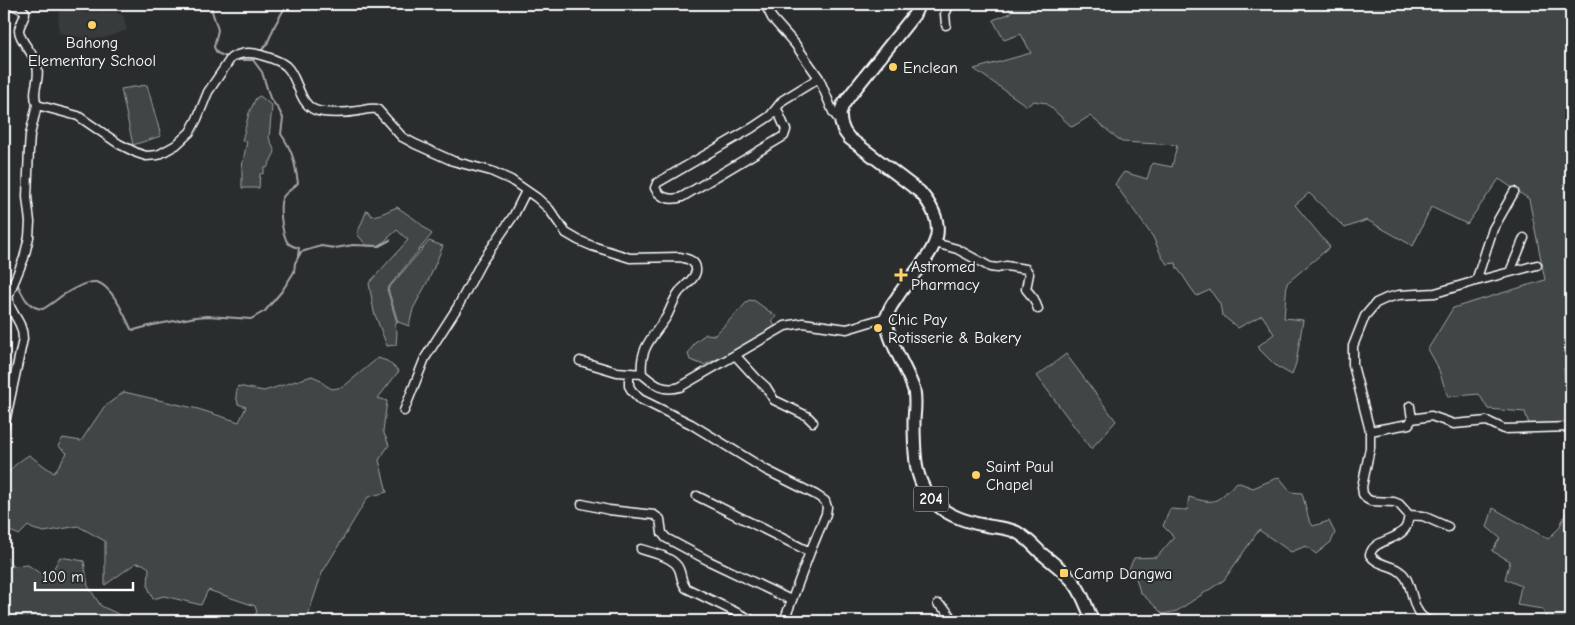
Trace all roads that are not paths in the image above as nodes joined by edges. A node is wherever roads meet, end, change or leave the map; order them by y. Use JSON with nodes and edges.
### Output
{"nodes":[{"id":1,"x":10,"y":4,"type":"edge"},
{"id":2,"x":765,"y":4,"type":"edge"},
{"id":3,"x":919,"y":4,"type":"edge"},
{"id":4,"x":950,"y":4,"type":"edge"},
{"id":5,"x":946,"y":25,"type":"dead end"},
{"id":6,"x":819,"y":78,"type":"junction"},
{"id":7,"x":38,"y":105,"type":"junction"},
{"id":8,"x":777,"y":109,"type":"junction"},
{"id":9,"x":841,"y":123,"type":"junction"},
{"id":10,"x":526,"y":191,"type":"junction"},
{"id":11,"x":1514,"y":192,"type":"dead end"},
{"id":12,"x":1524,"y":238,"type":"dead end"},
{"id":13,"x":935,"y":243,"type":"junction"},
{"id":14,"x":1537,"y":265,"type":"dead end"},
{"id":15,"x":1510,"y":272,"type":"junction"},
{"id":16,"x":1476,"y":281,"type":"junction"},
{"id":17,"x":1038,"y":309,"type":"dead end"},
{"id":18,"x":887,"y":317,"type":"junction"},
{"id":19,"x":735,"y":355,"type":"junction"},
{"id":20,"x":580,"y":361,"type":"dead end"},
{"id":21,"x":628,"y":374,"type":"junction"},
{"id":22,"x":642,"y":374,"type":"junction"},
{"id":23,"x":1410,"y":406,"type":"dead end"},
{"id":24,"x":404,"y":411,"type":"dead end"},
{"id":25,"x":5,"y":417,"type":"edge"},
{"id":26,"x":1412,"y":419,"type":"junction"},
{"id":27,"x":813,"y":422,"type":"dead end"},
{"id":28,"x":4,"y":427,"type":"edge"},
{"id":29,"x":1571,"y":427,"type":"edge"},
{"id":30,"x":1370,"y":431,"type":"junction"},
{"id":31,"x":698,"y":496,"type":"dead end"},
{"id":32,"x":582,"y":504,"type":"dead end"},
{"id":33,"x":1409,"y":515,"type":"junction"},
{"id":34,"x":1448,"y":527,"type":"dead end"},
{"id":35,"x":642,"y":549,"type":"dead end"},
{"id":36,"x":810,"y":552,"type":"junction"},
{"id":37,"x":791,"y":600,"type":"junction"},
{"id":38,"x":938,"y":604,"type":"dead end"},
{"id":39,"x":754,"y":621,"type":"edge"},
{"id":40,"x":784,"y":621,"type":"edge"},
{"id":41,"x":951,"y":621,"type":"edge"},
{"id":42,"x":1093,"y":621,"type":"edge"},
{"id":43,"x":1430,"y":621,"type":"edge"}],
"edges":[{"from":1,"to":7,"type":"street"},
{"from":2,"to":6,"type":"street"},
{"from":3,"to":9,"type":"highway"},
{"from":4,"to":5,"type":"street"},
{"from":6,"to":8,"type":"street"},
{"from":6,"to":9,"type":"street"},
{"from":7,"to":10,"type":"street"},
{"from":7,"to":25,"type":"street"},
{"from":8,"to":8,"type":"street"},
{"from":9,"to":13,"type":"highway"},
{"from":10,"to":22,"type":"street"},
{"from":10,"to":24,"type":"street"},
{"from":11,"to":16,"type":"street"},
{"from":12,"to":15,"type":"street"},
{"from":13,"to":17,"type":"street"},
{"from":13,"to":18,"type":"highway"},
{"from":14,"to":15,"type":"street"},
{"from":15,"to":16,"type":"street"},
{"from":16,"to":30,"type":"street"},
{"from":18,"to":19,"type":"street"},
{"from":18,"to":42,"type":"highway","number":"204"},
{"from":19,"to":22,"type":"street"},
{"from":19,"to":27,"type":"street"},
{"from":20,"to":21,"type":"street"},
{"from":21,"to":22,"type":"street"},
{"from":21,"to":36,"type":"street"},
{"from":23,"to":26,"type":"street"},
{"from":25,"to":28,"type":"street"},
{"from":26,"to":29,"type":"street"},
{"from":26,"to":30,"type":"street"},
{"from":30,"to":33,"type":"street"},
{"from":31,"to":36,"type":"street"},
{"from":32,"to":37,"type":"street"},
{"from":33,"to":34,"type":"street"},
{"from":33,"to":43,"type":"street"},
{"from":35,"to":39,"type":"street"},
{"from":36,"to":37,"type":"street"},
{"from":37,"to":40,"type":"street"},
{"from":38,"to":41,"type":"street"}]}
